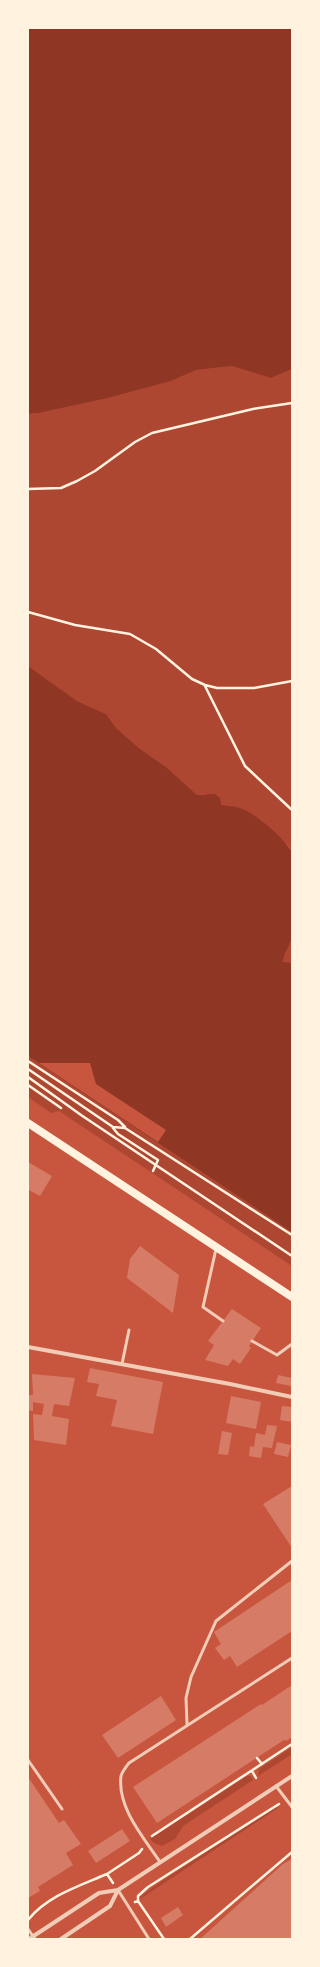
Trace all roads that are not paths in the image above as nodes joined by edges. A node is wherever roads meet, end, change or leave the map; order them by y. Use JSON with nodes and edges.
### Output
{"nodes":[{"id":1,"x":28,"y":1122,"type":"edge"},
{"id":2,"x":216,"y":1247,"type":"junction"},
{"id":3,"x":292,"y":1297,"type":"edge"},
{"id":4,"x":224,"y":1321,"type":"dead end"},
{"id":5,"x":129,"y":1330,"type":"dead end"},
{"id":6,"x":252,"y":1341,"type":"dead end"},
{"id":7,"x":292,"y":1344,"type":"edge"},
{"id":8,"x":28,"y":1347,"type":"edge"},
{"id":9,"x":122,"y":1364,"type":"junction"},
{"id":10,"x":292,"y":1397,"type":"edge"},
{"id":11,"x":292,"y":1561,"type":"edge"},
{"id":12,"x":292,"y":1658,"type":"edge"},
{"id":13,"x":187,"y":1724,"type":"junction"},
{"id":14,"x":28,"y":1760,"type":"edge"},
{"id":15,"x":292,"y":1776,"type":"edge"},
{"id":16,"x":276,"y":1786,"type":"junction"},
{"id":17,"x":292,"y":1807,"type":"edge"},
{"id":18,"x":62,"y":1809,"type":"dead end"},
{"id":19,"x":160,"y":1862,"type":"junction"},
{"id":20,"x":118,"y":1890,"type":"junction"},
{"id":21,"x":28,"y":1929,"type":"edge"},
{"id":22,"x":32,"y":1938,"type":"edge"},
{"id":23,"x":61,"y":1939,"type":"edge"},
{"id":24,"x":149,"y":1939,"type":"edge"}],
"edges":[{"from":1,"to":2,"type":"main road"},
{"from":2,"to":3,"type":"main road"},
{"from":2,"to":4,"type":"lane"},
{"from":5,"to":9,"type":"lane"},
{"from":6,"to":7,"type":"lane"},
{"from":8,"to":9,"type":"street"},
{"from":9,"to":10,"type":"street"},
{"from":11,"to":13,"type":"lane"},
{"from":12,"to":13,"type":"lane"},
{"from":13,"to":19,"type":"lane"},
{"from":14,"to":18,"type":"lane"},
{"from":15,"to":16,"type":"street"},
{"from":16,"to":17,"type":"lane"},
{"from":16,"to":19,"type":"street"},
{"from":19,"to":20,"type":"street"},
{"from":20,"to":22,"type":"street"},
{"from":20,"to":23,"type":"street"},
{"from":20,"to":24,"type":"lane"},
{"from":21,"to":22,"type":"lane"}]}
